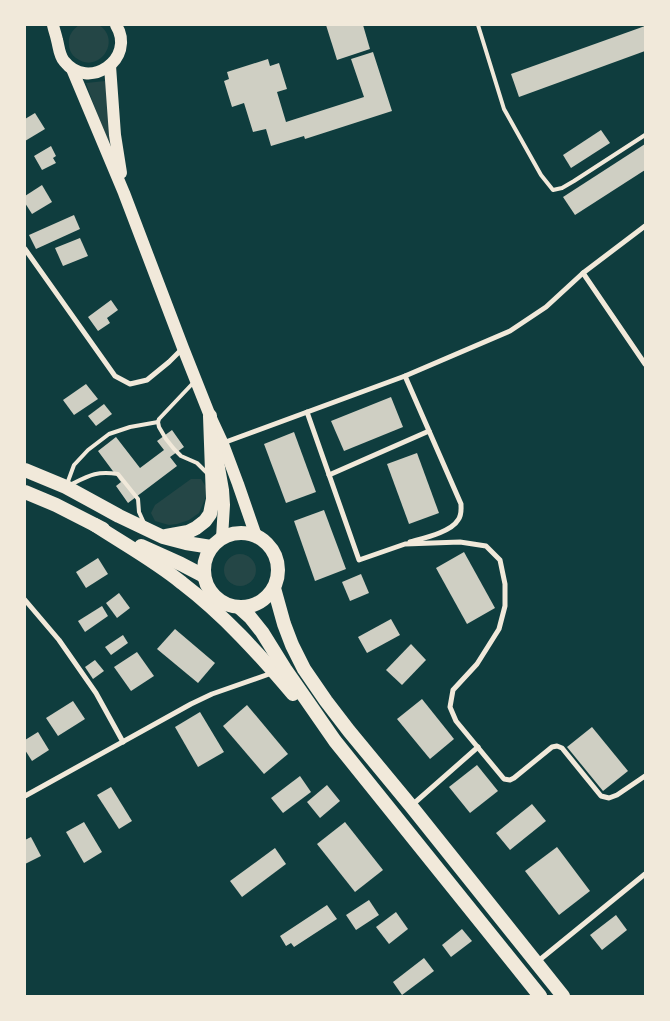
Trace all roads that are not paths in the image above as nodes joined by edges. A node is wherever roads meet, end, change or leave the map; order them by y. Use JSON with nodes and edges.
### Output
{"nodes":[{"id":1,"x":53,"y":25,"type":"edge"},
{"id":2,"x":63,"y":25,"type":"edge"},
{"id":3,"x":116,"y":25,"type":"edge"},
{"id":4,"x":478,"y":25,"type":"edge"},
{"id":5,"x":58,"y":41,"type":"junction"},
{"id":6,"x":110,"y":66,"type":"junction"},
{"id":7,"x":72,"y":68,"type":"junction"},
{"id":8,"x":645,"y":135,"type":"edge"},
{"id":9,"x":124,"y":193,"type":"junction"},
{"id":10,"x":645,"y":226,"type":"edge"},
{"id":11,"x":25,"y":249,"type":"edge"},
{"id":12,"x":583,"y":273,"type":"junction"},
{"id":13,"x":183,"y":348,"type":"junction"},
{"id":14,"x":645,"y":364,"type":"edge"},
{"id":15,"x":405,"y":376,"type":"junction"},
{"id":16,"x":196,"y":381,"type":"junction"},
{"id":17,"x":307,"y":412,"type":"junction"},
{"id":18,"x":210,"y":416,"type":"junction"},
{"id":19,"x":158,"y":422,"type":"junction"},
{"id":20,"x":429,"y":431,"type":"junction"},
{"id":21,"x":223,"y":444,"type":"junction"},
{"id":22,"x":25,"y":470,"type":"edge"},
{"id":23,"x":329,"y":475,"type":"junction"},
{"id":24,"x":212,"y":479,"type":"junction"},
{"id":25,"x":66,"y":487,"type":"junction"},
{"id":26,"x":25,"y":492,"type":"edge"},
{"id":27,"x":95,"y":525,"type":"junction"},
{"id":28,"x":147,"y":530,"type":"junction"},
{"id":29,"x":256,"y":536,"type":"junction"},
{"id":30,"x":163,"y":537,"type":"junction"},
{"id":31,"x":222,"y":538,"type":"junction"},
{"id":32,"x":405,"y":544,"type":"junction"},
{"id":33,"x":211,"y":548,"type":"junction"},
{"id":34,"x":204,"y":576,"type":"junction"},
{"id":35,"x":274,"y":588,"type":"junction"},
{"id":36,"x":25,"y":600,"type":"edge"},
{"id":37,"x":240,"y":608,"type":"junction"},
{"id":38,"x":275,"y":673,"type":"junction"},
{"id":39,"x":335,"y":741,"type":"junction"},
{"id":40,"x":123,"y":742,"type":"junction"},
{"id":41,"x":478,"y":747,"type":"junction"},
{"id":42,"x":645,"y":776,"type":"edge"},
{"id":43,"x":25,"y":796,"type":"edge"},
{"id":44,"x":411,"y":806,"type":"junction"},
{"id":45,"x":645,"y":874,"type":"edge"},
{"id":46,"x":536,"y":963,"type":"junction"},
{"id":47,"x":540,"y":996,"type":"edge"},
{"id":48,"x":563,"y":996,"type":"edge"}],
"edges":[{"from":1,"to":5,"type":"main road"},
{"from":2,"to":5,"type":"main road"},
{"from":3,"to":6,"type":"main road"},
{"from":4,"to":8,"type":"lane"},
{"from":5,"to":7,"type":"main road"},
{"from":6,"to":7,"type":"main road"},
{"from":6,"to":9,"type":"main road"},
{"from":7,"to":9,"type":"main road"},
{"from":9,"to":13,"type":"main road"},
{"from":10,"to":12,"type":"street"},
{"from":11,"to":13,"type":"street"},
{"from":12,"to":14,"type":"street"},
{"from":12,"to":15,"type":"street"},
{"from":13,"to":16,"type":"main road"},
{"from":15,"to":17,"type":"street"},
{"from":15,"to":20,"type":"street"},
{"from":16,"to":18,"type":"main road"},
{"from":16,"to":19,"type":"lane"},
{"from":17,"to":21,"type":"street"},
{"from":17,"to":23,"type":"street"},
{"from":18,"to":21,"type":"main road"},
{"from":18,"to":24,"type":"highway"},
{"from":18,"to":31,"type":"main road"},
{"from":19,"to":24,"type":"lane"},
{"from":19,"to":25,"type":"lane"},
{"from":20,"to":23,"type":"street"},
{"from":20,"to":32,"type":"street"},
{"from":21,"to":29,"type":"main road"},
{"from":22,"to":25,"type":"highway"},
{"from":23,"to":32,"type":"street"},
{"from":24,"to":30,"type":"highway"},
{"from":25,"to":28,"type":"highway"},
{"from":25,"to":28,"type":"lane"},
{"from":26,"to":27,"type":"highway"},
{"from":27,"to":34,"type":"highway"},
{"from":27,"to":38,"type":"highway"},
{"from":28,"to":30,"type":"highway"},
{"from":29,"to":31,"type":"highway"},
{"from":29,"to":35,"type":"highway"},
{"from":30,"to":33,"type":"highway"},
{"from":31,"to":33,"type":"highway"},
{"from":32,"to":41,"type":"street"},
{"from":33,"to":34,"type":"highway"},
{"from":34,"to":37,"type":"highway"},
{"from":35,"to":37,"type":"highway"},
{"from":35,"to":44,"type":"highway"},
{"from":36,"to":40,"type":"street"},
{"from":37,"to":39,"type":"highway"},
{"from":38,"to":39,"type":"highway"},
{"from":38,"to":40,"type":"street"},
{"from":39,"to":47,"type":"highway"},
{"from":40,"to":43,"type":"street"},
{"from":41,"to":42,"type":"street"},
{"from":41,"to":44,"type":"street"},
{"from":44,"to":46,"type":"highway"},
{"from":45,"to":46,"type":"street"},
{"from":46,"to":48,"type":"highway"}]}
